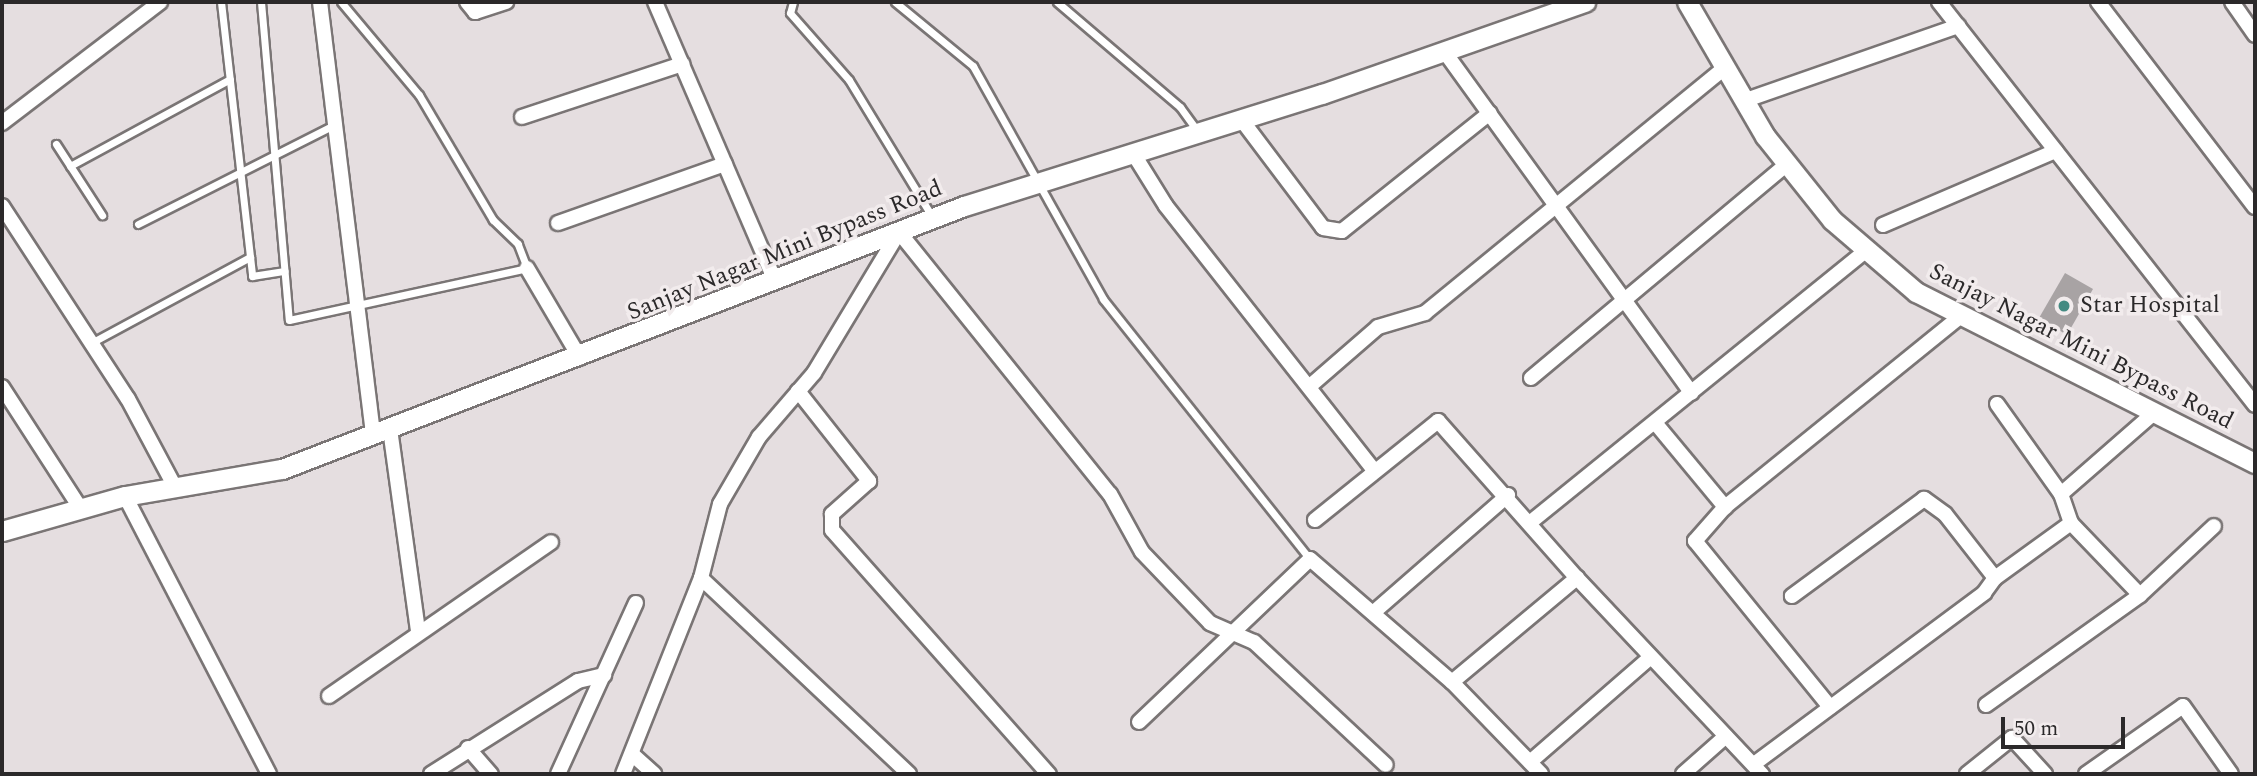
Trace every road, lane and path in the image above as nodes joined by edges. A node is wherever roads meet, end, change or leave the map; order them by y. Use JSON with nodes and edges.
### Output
{"nodes":[{"id":1,"x":160,"y":2,"type":"edge"},
{"id":2,"x":221,"y":2,"type":"edge"},
{"id":3,"x":261,"y":2,"type":"edge"},
{"id":4,"x":320,"y":2,"type":"edge"},
{"id":5,"x":341,"y":2,"type":"edge"},
{"id":6,"x":467,"y":2,"type":"edge"},
{"id":7,"x":506,"y":2,"type":"edge"},
{"id":8,"x":655,"y":2,"type":"edge"},
{"id":9,"x":793,"y":2,"type":"edge"},
{"id":10,"x":895,"y":2,"type":"edge"},
{"id":11,"x":1057,"y":2,"type":"edge"},
{"id":12,"x":1584,"y":2,"type":"edge"},
{"id":13,"x":1687,"y":2,"type":"edge"},
{"id":14,"x":1939,"y":2,"type":"edge"},
{"id":15,"x":2098,"y":2,"type":"edge"},
{"id":16,"x":2232,"y":2,"type":"edge"},
{"id":17,"x":1958,"y":26,"type":"junction"},
{"id":18,"x":2255,"y":35,"type":"edge"},
{"id":19,"x":1444,"y":51,"type":"junction"},
{"id":20,"x":682,"y":64,"type":"junction"},
{"id":21,"x":1723,"y":69,"type":"junction"},
{"id":22,"x":230,"y":79,"type":"junction"},
{"id":23,"x":1743,"y":101,"type":"junction"},
{"id":24,"x":1490,"y":113,"type":"junction"},
{"id":25,"x":522,"y":117,"type":"dead end"},
{"id":26,"x":1241,"y":119,"type":"junction"},
{"id":27,"x":2,"y":122,"type":"edge"},
{"id":28,"x":336,"y":123,"type":"junction"},
{"id":29,"x":1199,"y":132,"type":"junction"},
{"id":30,"x":56,"y":144,"type":"dead end"},
{"id":31,"x":2056,"y":151,"type":"junction"},
{"id":32,"x":1133,"y":153,"type":"junction"},
{"id":33,"x":276,"y":156,"type":"junction"},
{"id":34,"x":725,"y":164,"type":"junction"},
{"id":35,"x":1787,"y":164,"type":"junction"},
{"id":36,"x":70,"y":166,"type":"junction"},
{"id":37,"x":240,"y":173,"type":"junction"},
{"id":38,"x":1035,"y":184,"type":"junction"},
{"id":39,"x":2254,"y":204,"type":"edge"},
{"id":40,"x":2,"y":205,"type":"edge"},
{"id":41,"x":1558,"y":206,"type":"junction"},
{"id":42,"x":102,"y":215,"type":"dead end"},
{"id":43,"x":934,"y":218,"type":"junction"},
{"id":44,"x":558,"y":223,"type":"dead end"},
{"id":45,"x":138,"y":224,"type":"dead end"},
{"id":46,"x":1883,"y":225,"type":"dead end"},
{"id":47,"x":900,"y":232,"type":"junction"},
{"id":48,"x":1867,"y":250,"type":"junction"},
{"id":49,"x":250,"y":257,"type":"junction"},
{"id":50,"x":527,"y":268,"type":"junction"},
{"id":51,"x":285,"y":271,"type":"junction"},
{"id":52,"x":775,"y":281,"type":"junction"},
{"id":53,"x":1625,"y":297,"type":"junction"},
{"id":54,"x":358,"y":305,"type":"junction"},
{"id":55,"x":1961,"y":316,"type":"junction"},
{"id":56,"x":92,"y":344,"type":"junction"},
{"id":57,"x":580,"y":358,"type":"junction"},
{"id":58,"x":1531,"y":378,"type":"dead end"},
{"id":59,"x":1310,"y":386,"type":"junction"},
{"id":60,"x":2,"y":387,"type":"edge"},
{"id":61,"x":798,"y":391,"type":"junction"},
{"id":62,"x":1692,"y":393,"type":"junction"},
{"id":63,"x":1997,"y":404,"type":"dead end"},
{"id":64,"x":2255,"y":405,"type":"edge"},
{"id":65,"x":2154,"y":413,"type":"junction"},
{"id":66,"x":1657,"y":425,"type":"junction"},
{"id":67,"x":382,"y":432,"type":"junction"},
{"id":68,"x":2255,"y":463,"type":"edge"},
{"id":69,"x":1373,"y":469,"type":"junction"},
{"id":70,"x":175,"y":487,"type":"junction"},
{"id":71,"x":2061,"y":494,"type":"junction"},
{"id":72,"x":1508,"y":495,"type":"junction"},
{"id":73,"x":125,"y":496,"type":"junction"},
{"id":74,"x":1725,"y":507,"type":"junction"},
{"id":75,"x":81,"y":509,"type":"junction"},
{"id":76,"x":1315,"y":520,"type":"dead end"},
{"id":77,"x":1532,"y":521,"type":"junction"},
{"id":78,"x":2071,"y":523,"type":"junction"},
{"id":79,"x":2214,"y":526,"type":"dead end"},
{"id":80,"x":2,"y":531,"type":"edge"},
{"id":81,"x":551,"y":542,"type":"dead end"},
{"id":82,"x":1310,"y":559,"type":"junction"},
{"id":83,"x":701,"y":578,"type":"junction"},
{"id":84,"x":1577,"y":578,"type":"junction"},
{"id":85,"x":1995,"y":578,"type":"junction"},
{"id":86,"x":2140,"y":595,"type":"junction"},
{"id":87,"x":1792,"y":596,"type":"dead end"},
{"id":88,"x":636,"y":603,"type":"dead end"},
{"id":89,"x":1374,"y":612,"type":"junction"},
{"id":90,"x":418,"y":631,"type":"junction"},
{"id":91,"x":1233,"y":633,"type":"junction"},
{"id":92,"x":1651,"y":657,"type":"junction"},
{"id":93,"x":604,"y":675,"type":"junction"},
{"id":94,"x":1452,"y":682,"type":"junction"},
{"id":95,"x":329,"y":696,"type":"dead end"},
{"id":96,"x":1986,"y":705,"type":"dead end"},
{"id":97,"x":1830,"y":707,"type":"junction"},
{"id":98,"x":1139,"y":722,"type":"dead end"},
{"id":99,"x":1726,"y":736,"type":"junction"},
{"id":100,"x":468,"y":748,"type":"junction"},
{"id":101,"x":632,"y":754,"type":"junction"},
{"id":102,"x":1531,"y":762,"type":"junction"},
{"id":103,"x":1386,"y":765,"type":"dead end"},
{"id":104,"x":1758,"y":769,"type":"edge"},
{"id":105,"x":269,"y":774,"type":"edge"},
{"id":106,"x":431,"y":774,"type":"edge"},
{"id":107,"x":492,"y":774,"type":"edge"},
{"id":108,"x":558,"y":774,"type":"edge"},
{"id":109,"x":623,"y":774,"type":"edge"},
{"id":110,"x":653,"y":774,"type":"edge"},
{"id":111,"x":909,"y":774,"type":"edge"},
{"id":112,"x":1049,"y":774,"type":"edge"},
{"id":113,"x":1541,"y":774,"type":"edge"},
{"id":114,"x":1683,"y":774,"type":"edge"},
{"id":115,"x":1967,"y":774,"type":"edge"},
{"id":116,"x":2045,"y":774,"type":"edge"},
{"id":117,"x":2086,"y":774,"type":"edge"},
{"id":118,"x":2231,"y":774,"type":"edge"}],
"edges":[{"from":1,"to":27,"type":"street"},
{"from":2,"to":22,"type":"lane"},
{"from":3,"to":33,"type":"lane"},
{"from":4,"to":28,"type":"street"},
{"from":5,"to":50,"type":"lane"},
{"from":6,"to":7,"type":"street"},
{"from":8,"to":20,"type":"street"},
{"from":9,"to":43,"type":"lane"},
{"from":10,"to":38,"type":"lane"},
{"from":11,"to":29,"type":"lane"},
{"from":12,"to":19,"type":"street","name":"Sanjay Nagar Mini Bypass Road"},
{"from":13,"to":21,"type":"street","name":"Sanjay Nagar Mini Bypass Road"},
{"from":14,"to":17,"type":"street"},
{"from":15,"to":39,"type":"street"},
{"from":16,"to":18,"type":"street"},
{"from":17,"to":23,"type":"street"},
{"from":17,"to":31,"type":"street"},
{"from":19,"to":24,"type":"street"},
{"from":19,"to":26,"type":"street","name":"Sanjay Nagar Mini Bypass Road"},
{"from":20,"to":25,"type":"street"},
{"from":20,"to":34,"type":"street"},
{"from":21,"to":23,"type":"street","name":"Sanjay Nagar Mini Bypass Road"},
{"from":21,"to":41,"type":"street"},
{"from":22,"to":36,"type":"lane"},
{"from":22,"to":37,"type":"lane"},
{"from":23,"to":35,"type":"street","name":"Sanjay Nagar Mini Bypass Road"},
{"from":24,"to":26,"type":"street"},
{"from":24,"to":41,"type":"street"},
{"from":26,"to":29,"type":"street","name":"Sanjay Nagar Mini Bypass Road"},
{"from":28,"to":33,"type":"lane"},
{"from":28,"to":54,"type":"street"},
{"from":29,"to":32,"type":"street","name":"Sanjay Nagar Mini Bypass Road"},
{"from":30,"to":36,"type":"lane"},
{"from":31,"to":46,"type":"street"},
{"from":31,"to":64,"type":"street"},
{"from":32,"to":38,"type":"street","name":"Sanjay Nagar Mini Bypass Road"},
{"from":32,"to":59,"type":"street"},
{"from":33,"to":37,"type":"lane"},
{"from":33,"to":51,"type":"lane"},
{"from":34,"to":44,"type":"street"},
{"from":34,"to":52,"type":"street"},
{"from":35,"to":48,"type":"street","name":"Sanjay Nagar Mini Bypass Road"},
{"from":35,"to":53,"type":"street"},
{"from":36,"to":42,"type":"lane"},
{"from":37,"to":45,"type":"lane"},
{"from":37,"to":49,"type":"lane"},
{"from":38,"to":43,"type":"street","name":"Sanjay Nagar Mini Bypass Road"},
{"from":38,"to":82,"type":"lane"},
{"from":40,"to":56,"type":"street"},
{"from":41,"to":53,"type":"street"},
{"from":41,"to":59,"type":"street"},
{"from":43,"to":47,"type":"street","name":"Sanjay Nagar Mini Bypass Road"},
{"from":47,"to":52,"type":"street","name":"Sanjay Nagar Mini Bypass Road"},
{"from":47,"to":61,"type":"street"},
{"from":47,"to":91,"type":"street"},
{"from":48,"to":55,"type":"street","name":"Sanjay Nagar Mini Bypass Road"},
{"from":48,"to":62,"type":"street"},
{"from":49,"to":51,"type":"lane"},
{"from":49,"to":56,"type":"lane"},
{"from":50,"to":54,"type":"lane"},
{"from":50,"to":57,"type":"street"},
{"from":51,"to":54,"type":"lane"},
{"from":52,"to":57,"type":"street","name":"Sanjay Nagar Mini Bypass Road"},
{"from":53,"to":58,"type":"street"},
{"from":53,"to":62,"type":"street"},
{"from":54,"to":67,"type":"street"},
{"from":55,"to":65,"type":"street","name":"Sanjay Nagar Mini Bypass Road"},
{"from":55,"to":74,"type":"street"},
{"from":56,"to":70,"type":"street"},
{"from":57,"to":67,"type":"street","name":"Sanjay Nagar Mini Bypass Road"},
{"from":59,"to":69,"type":"street"},
{"from":60,"to":75,"type":"street"},
{"from":61,"to":83,"type":"street"},
{"from":61,"to":112,"type":"street"},
{"from":62,"to":66,"type":"street"},
{"from":63,"to":71,"type":"street"},
{"from":65,"to":68,"type":"street","name":"Sanjay Nagar Mini Bypass Road"},
{"from":65,"to":71,"type":"street"},
{"from":66,"to":74,"type":"street"},
{"from":66,"to":77,"type":"street"},
{"from":67,"to":70,"type":"street","name":"Sanjay Nagar Mini Bypass Road"},
{"from":67,"to":90,"type":"street"},
{"from":69,"to":72,"type":"street"},
{"from":69,"to":76,"type":"street"},
{"from":70,"to":73,"type":"street","name":"Sanjay Nagar Mini Bypass Road"},
{"from":71,"to":78,"type":"street"},
{"from":72,"to":77,"type":"street"},
{"from":72,"to":89,"type":"street"},
{"from":73,"to":75,"type":"street","name":"Sanjay Nagar Mini Bypass Road"},
{"from":73,"to":105,"type":"street"},
{"from":74,"to":97,"type":"street"},
{"from":75,"to":80,"type":"street","name":"Sanjay Nagar Mini Bypass Road"},
{"from":77,"to":84,"type":"street"},
{"from":78,"to":85,"type":"street"},
{"from":78,"to":86,"type":"street"},
{"from":79,"to":86,"type":"street"},
{"from":81,"to":90,"type":"street"},
{"from":82,"to":89,"type":"street"},
{"from":82,"to":91,"type":"street"},
{"from":83,"to":101,"type":"street"},
{"from":83,"to":111,"type":"street"},
{"from":84,"to":92,"type":"street"},
{"from":84,"to":94,"type":"street"},
{"from":85,"to":87,"type":"street"},
{"from":85,"to":97,"type":"street"},
{"from":86,"to":96,"type":"street"},
{"from":88,"to":93,"type":"street"},
{"from":89,"to":94,"type":"street"},
{"from":90,"to":95,"type":"street"},
{"from":91,"to":98,"type":"street"},
{"from":91,"to":103,"type":"street"},
{"from":92,"to":99,"type":"street"},
{"from":92,"to":102,"type":"street"},
{"from":93,"to":100,"type":"street"},
{"from":93,"to":108,"type":"street"},
{"from":94,"to":102,"type":"street"},
{"from":97,"to":104,"type":"street"},
{"from":99,"to":104,"type":"street"},
{"from":99,"to":114,"type":"street"},
{"from":100,"to":106,"type":"street"},
{"from":100,"to":107,"type":"street"},
{"from":101,"to":109,"type":"street"},
{"from":101,"to":110,"type":"street"},
{"from":102,"to":113,"type":"street"},
{"from":115,"to":116,"type":"street"},
{"from":117,"to":118,"type":"street"}]}
